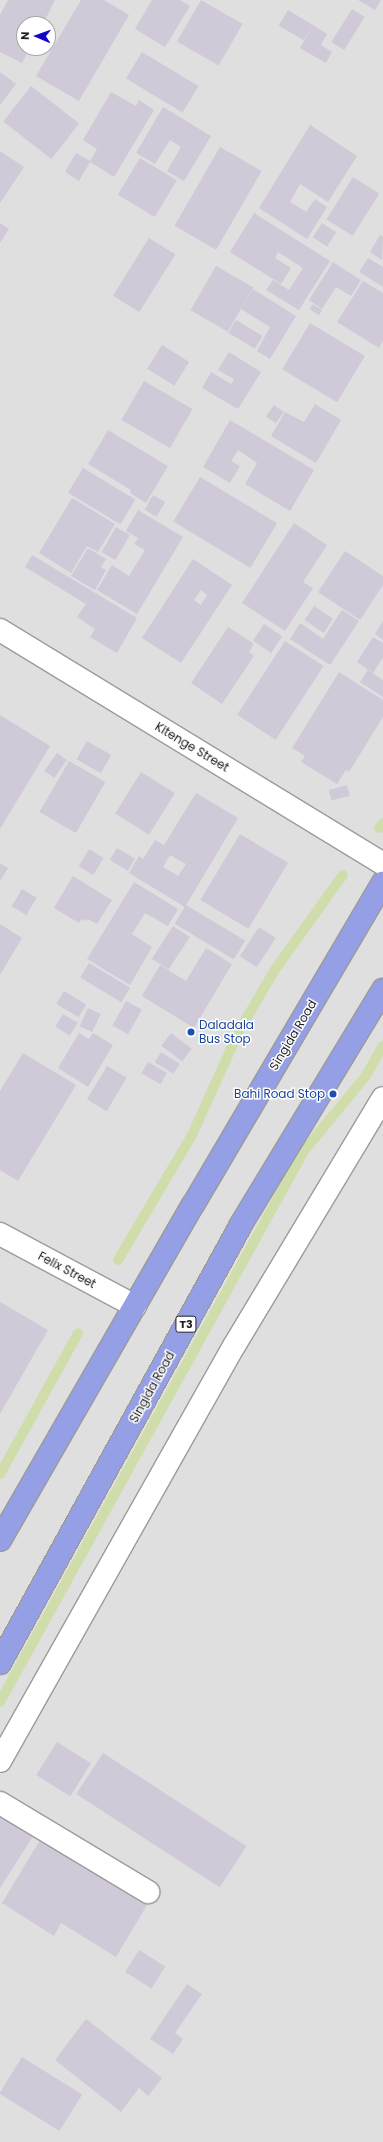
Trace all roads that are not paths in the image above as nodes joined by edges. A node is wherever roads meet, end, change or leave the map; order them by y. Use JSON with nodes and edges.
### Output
{"nodes":[{"id":1,"x":0,"y":630,"type":"edge"},
{"id":2,"x":383,"y":864,"type":"edge"},
{"id":3,"x":383,"y":883,"type":"edge"},
{"id":4,"x":383,"y":990,"type":"edge"},
{"id":5,"x":383,"y":1098,"type":"edge"},
{"id":6,"x":0,"y":1234,"type":"edge"},
{"id":7,"x":135,"y":1306,"type":"junction"},
{"id":8,"x":0,"y":1540,"type":"edge"},
{"id":9,"x":0,"y":1663,"type":"edge"},
{"id":10,"x":0,"y":1760,"type":"edge"},
{"id":11,"x":0,"y":1803,"type":"edge"},
{"id":12,"x":148,"y":1892,"type":"dead end"}],
"edges":[{"from":1,"to":2,"type":"street","name":"Kitenge Street"},
{"from":3,"to":7,"type":"highway","name":"Singida Road"},
{"from":4,"to":9,"type":"highway","name":"Singida Road","number":"T3"},
{"from":5,"to":10,"type":"street"},
{"from":6,"to":7,"type":"street","name":"Felix Street"},
{"from":7,"to":8,"type":"highway","name":"Singida Road"},
{"from":11,"to":12,"type":"street"}]}
